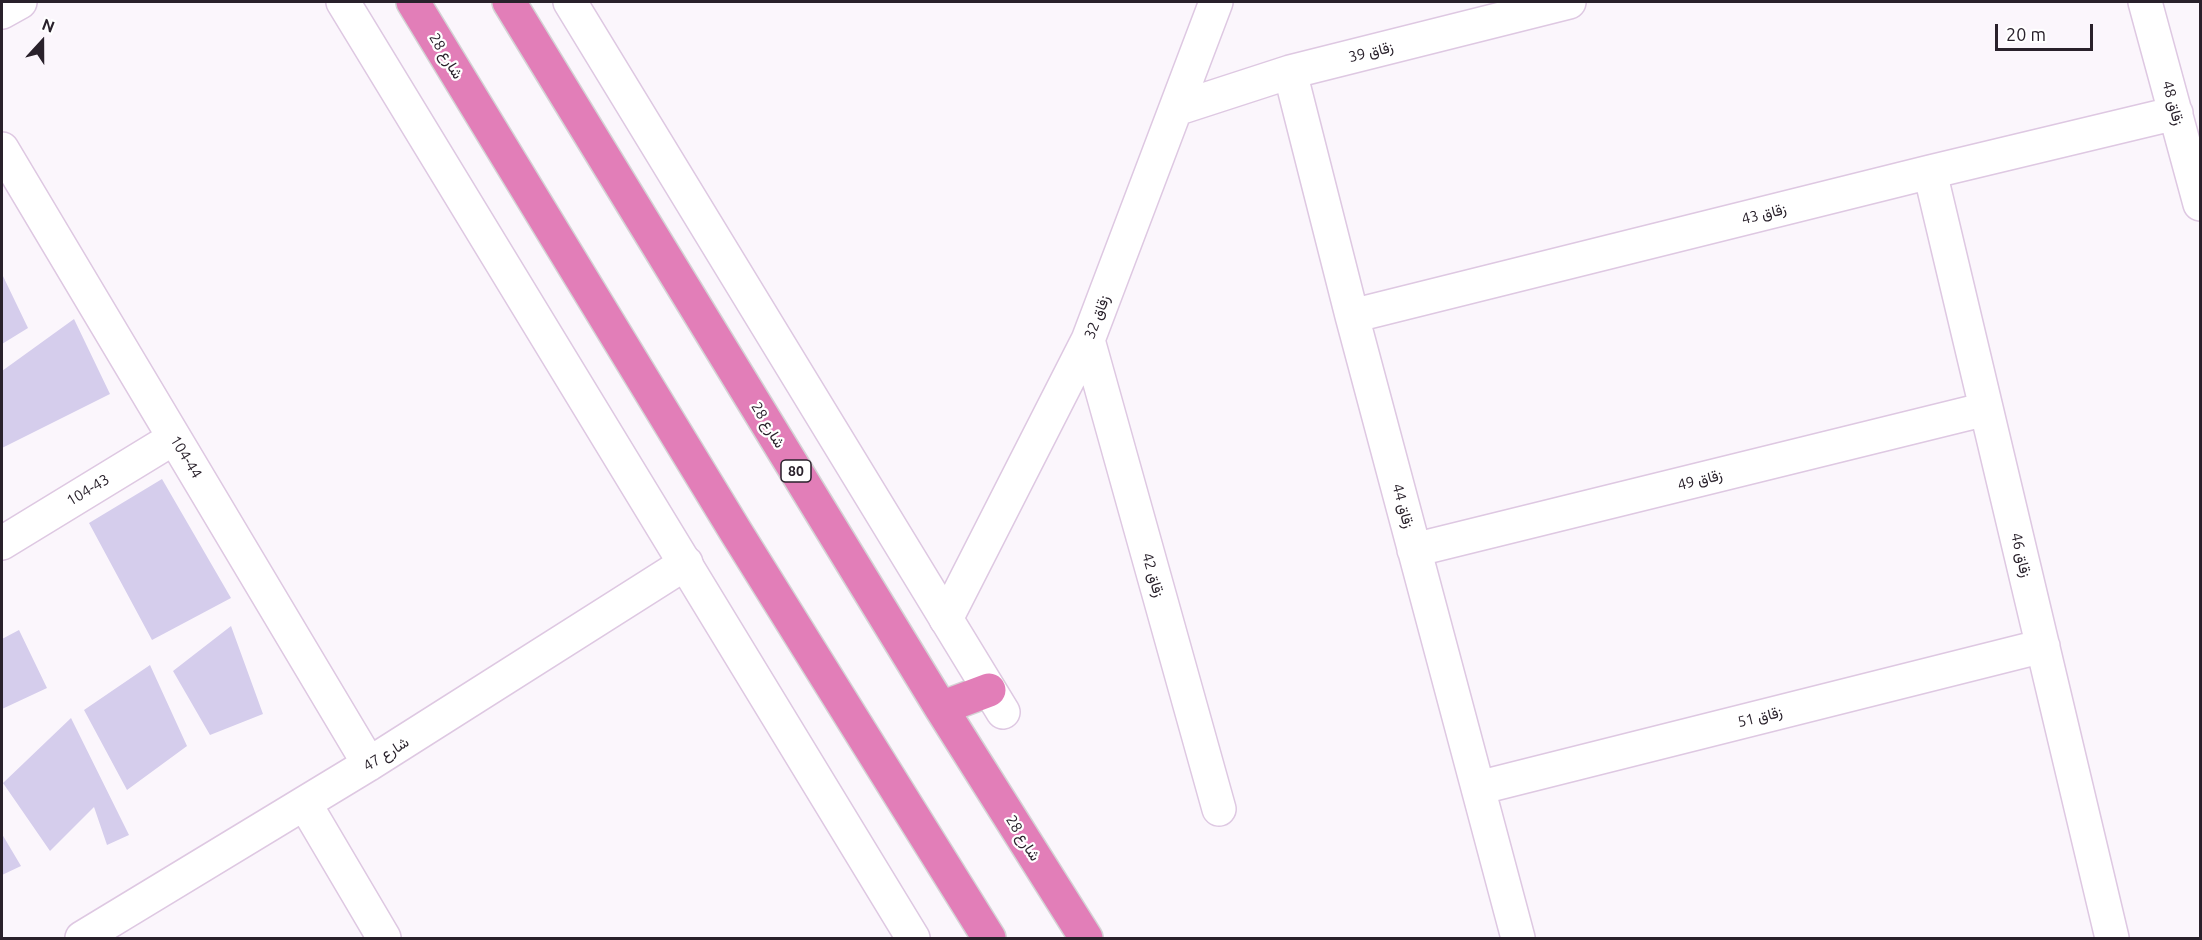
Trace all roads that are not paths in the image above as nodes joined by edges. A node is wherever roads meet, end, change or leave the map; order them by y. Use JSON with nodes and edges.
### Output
{"nodes":[{"id":1,"x":20,"y":2,"type":"edge"},
{"id":2,"x":343,"y":2,"type":"edge"},
{"id":3,"x":413,"y":2,"type":"edge"},
{"id":4,"x":509,"y":2,"type":"edge"},
{"id":5,"x":570,"y":2,"type":"edge"},
{"id":6,"x":1216,"y":2,"type":"edge"},
{"id":7,"x":1569,"y":2,"type":"edge"},
{"id":8,"x":2145,"y":2,"type":"edge"},
{"id":9,"x":2,"y":12,"type":"edge"},
{"id":10,"x":1290,"y":72,"type":"junction"},
{"id":11,"x":1176,"y":110,"type":"junction"},
{"id":12,"x":2176,"y":113,"type":"junction"},
{"id":13,"x":2,"y":149,"type":"edge"},
{"id":14,"x":1930,"y":172,"type":"junction"},
{"id":15,"x":2200,"y":204,"type":"edge"},
{"id":16,"x":1352,"y":316,"type":"junction"},
{"id":17,"x":1088,"y":340,"type":"junction"},
{"id":18,"x":1986,"y":409,"type":"junction"},
{"id":19,"x":174,"y":438,"type":"junction"},
{"id":20,"x":2,"y":543,"type":"edge"},
{"id":21,"x":1414,"y":550,"type":"junction"},
{"id":22,"x":686,"y":563,"type":"junction"},
{"id":23,"x":946,"y":619,"type":"junction"},
{"id":24,"x":2043,"y":646,"type":"junction"},
{"id":25,"x":996,"y":701,"type":"joint"},
{"id":26,"x":941,"y":708,"type":"junction"},
{"id":27,"x":369,"y":764,"type":"junction"},
{"id":28,"x":1478,"y":788,"type":"junction"},
{"id":29,"x":304,"y":804,"type":"junction"},
{"id":30,"x":1219,"y":809,"type":"dead end"},
{"id":31,"x":82,"y":939,"type":"edge"},
{"id":32,"x":384,"y":939,"type":"edge"},
{"id":33,"x":913,"y":939,"type":"edge"},
{"id":34,"x":989,"y":939,"type":"edge"},
{"id":35,"x":1086,"y":939,"type":"edge"},
{"id":36,"x":1518,"y":939,"type":"edge"},
{"id":37,"x":2112,"y":939,"type":"edge"}],
"edges":[{"from":1,"to":9,"type":"street"},
{"from":2,"to":22,"type":"street"},
{"from":3,"to":34,"type":"highway","name":"شارع 28"},
{"from":4,"to":26,"type":"highway","name":"شارع 28","number":"80"},
{"from":5,"to":23,"type":"street"},
{"from":6,"to":11,"type":"street","name":"زقاق 32"},
{"from":7,"to":10,"type":"street","name":"زقاق 39"},
{"from":8,"to":12,"type":"street","name":"زقاق 48"},
{"from":10,"to":11,"type":"street","name":"زقاق 39"},
{"from":10,"to":16,"type":"street","name":"زقاق 44"},
{"from":11,"to":17,"type":"street","name":"زقاق 32"},
{"from":12,"to":14,"type":"street","name":"زقاق 43"},
{"from":12,"to":15,"type":"street","name":"زقاق 48"},
{"from":13,"to":19,"type":"street","name":"104-44"},
{"from":14,"to":16,"type":"street","name":"زقاق 43"},
{"from":14,"to":18,"type":"street","name":"زقاق 46"},
{"from":16,"to":21,"type":"street","name":"زقاق 44"},
{"from":17,"to":23,"type":"street","name":"زقاق 32"},
{"from":17,"to":30,"type":"street","name":"زقاق 42"},
{"from":18,"to":21,"type":"street","name":"زقاق 49"},
{"from":18,"to":24,"type":"street","name":"زقاق 46"},
{"from":19,"to":20,"type":"street","name":"104-43"},
{"from":19,"to":27,"type":"street","name":"104-44"},
{"from":21,"to":28,"type":"street","name":"زقاق 44"},
{"from":22,"to":27,"type":"street","name":"شارع 47"},
{"from":22,"to":33,"type":"street"},
{"from":23,"to":25,"type":"street"},
{"from":24,"to":28,"type":"street","name":"زقاق 51"},
{"from":24,"to":37,"type":"street","name":"زقاق 46"},
{"from":25,"to":26,"type":"highway"},
{"from":26,"to":35,"type":"highway","name":"شارع 28","number":"80"},
{"from":27,"to":29,"type":"street","name":"شارع 47"},
{"from":28,"to":36,"type":"street","name":"زقاق 44"},
{"from":29,"to":31,"type":"street","name":"شارع 47"},
{"from":29,"to":32,"type":"street"}]}
